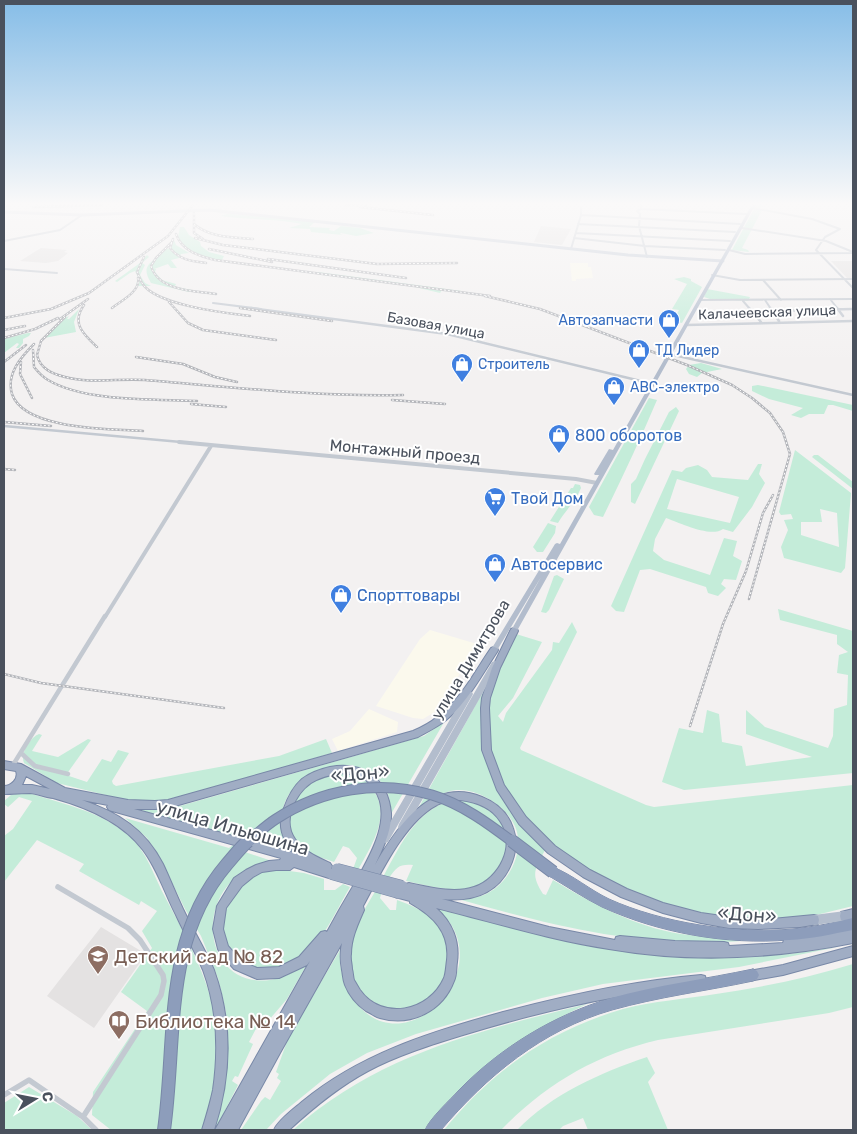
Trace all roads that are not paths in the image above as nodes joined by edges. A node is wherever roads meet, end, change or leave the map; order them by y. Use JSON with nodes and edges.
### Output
{"nodes":[{"id":1,"x":664,"y":258,"type":"edge"},
{"id":2,"x":723,"y":258,"type":"edge"},
{"id":3,"x":824,"y":258,"type":"edge"},
{"id":4,"x":721,"y":261,"type":"junction"},
{"id":5,"x":4,"y":269,"type":"edge"},
{"id":6,"x":58,"y":273,"type":"dead end"},
{"id":7,"x":713,"y":275,"type":"junction"},
{"id":8,"x":845,"y":279,"type":"junction"},
{"id":9,"x":853,"y":279,"type":"edge"},
{"id":10,"x":763,"y":280,"type":"junction"},
{"id":11,"x":853,"y":288,"type":"edge"},
{"id":12,"x":853,"y":298,"type":"edge"},
{"id":13,"x":830,"y":299,"type":"junction"},
{"id":14,"x":701,"y":300,"type":"junction"},
{"id":15,"x":766,"y":300,"type":"junction"},
{"id":16,"x":781,"y":300,"type":"junction"},
{"id":17,"x":743,"y":301,"type":"junction"},
{"id":18,"x":213,"y":302,"type":"dead end"},
{"id":19,"x":838,"y":309,"type":"junction"},
{"id":20,"x":853,"y":309,"type":"edge"},
{"id":21,"x":772,"y":311,"type":"junction"},
{"id":22,"x":842,"y":316,"type":"dead end"},
{"id":23,"x":853,"y":320,"type":"edge"},
{"id":24,"x":779,"y":321,"type":"junction"},
{"id":25,"x":761,"y":322,"type":"junction"},
{"id":26,"x":684,"y":325,"type":"junction"},
{"id":27,"x":669,"y":354,"type":"junction"},
{"id":28,"x":651,"y":383,"type":"junction"},
{"id":29,"x":853,"y":395,"type":"edge"},
{"id":30,"x":4,"y":426,"type":"edge"},
{"id":31,"x":211,"y":446,"type":"junction"},
{"id":32,"x":595,"y":482,"type":"junction"},
{"id":33,"x":514,"y":630,"type":"junction"},
{"id":34,"x":494,"y":650,"type":"junction"},
{"id":35,"x":21,"y":753,"type":"junction"},
{"id":36,"x":9,"y":765,"type":"edge"},
{"id":37,"x":68,"y":774,"type":"dead end"},
{"id":38,"x":5,"y":790,"type":"edge"},
{"id":39,"x":57,"y":792,"type":"junction"},
{"id":40,"x":379,"y":858,"type":"junction"},
{"id":41,"x":306,"y":867,"type":"junction"},
{"id":42,"x":332,"y":870,"type":"junction"},
{"id":43,"x":365,"y":883,"type":"junction"},
{"id":44,"x":58,"y":887,"type":"dead end"},
{"id":45,"x":404,"y":891,"type":"junction"},
{"id":46,"x":851,"y":918,"type":"edge"},
{"id":47,"x":814,"y":920,"type":"joint"},
{"id":48,"x":853,"y":930,"type":"edge"},
{"id":49,"x":853,"y":938,"type":"edge"},
{"id":50,"x":853,"y":951,"type":"edge"},
{"id":51,"x":753,"y":975,"type":"junction"},
{"id":52,"x":4,"y":1095,"type":"edge"},
{"id":53,"x":83,"y":1117,"type":"junction"},
{"id":54,"x":96,"y":1130,"type":"edge"},
{"id":55,"x":164,"y":1130,"type":"edge"},
{"id":56,"x":208,"y":1130,"type":"edge"},
{"id":57,"x":220,"y":1130,"type":"edge"},
{"id":58,"x":232,"y":1130,"type":"edge"},
{"id":59,"x":280,"y":1130,"type":"edge"},
{"id":60,"x":432,"y":1130,"type":"edge"}],
"edges":[{"from":1,"to":4,"type":"main road"},
{"from":2,"to":4,"type":"main road","name":"улица Димитрова"},
{"from":3,"to":8,"type":"street"},
{"from":4,"to":7,"type":"main road","name":"улица Димитрова"},
{"from":5,"to":6,"type":"street"},
{"from":7,"to":10,"type":"street"},
{"from":7,"to":14,"type":"main road","name":"улица Димитрова"},
{"from":7,"to":26,"type":"main road","name":"улица Димитрова"},
{"from":8,"to":9,"type":"street"},
{"from":8,"to":10,"type":"street"},
{"from":8,"to":11,"type":"street"},
{"from":10,"to":16,"type":"street"},
{"from":12,"to":13,"type":"street"},
{"from":13,"to":16,"type":"street"},
{"from":13,"to":19,"type":"street"},
{"from":14,"to":17,"type":"street"},
{"from":14,"to":26,"type":"main road","name":"улица Димитрова"},
{"from":15,"to":16,"type":"street"},
{"from":15,"to":17,"type":"street"},
{"from":15,"to":21,"type":"street"},
{"from":17,"to":25,"type":"street"},
{"from":18,"to":28,"type":"street","name":"Базовая улица"},
{"from":19,"to":20,"type":"street"},
{"from":19,"to":21,"type":"street"},
{"from":19,"to":22,"type":"street"},
{"from":21,"to":24,"type":"street"},
{"from":23,"to":24,"type":"street","name":"Калачеевская улица"},
{"from":24,"to":25,"type":"street","name":"Калачеевская улица"},
{"from":25,"to":26,"type":"street","name":"Калачеевская улица"},
{"from":26,"to":27,"type":"main road","name":"улица Димитрова"},
{"from":26,"to":28,"type":"main road","name":"улица Димитрова"},
{"from":27,"to":28,"type":"main road","name":"улица Димитрова"},
{"from":27,"to":29,"type":"street"},
{"from":28,"to":32,"type":"main road","name":"улица Димитрова"},
{"from":30,"to":31,"type":"street","name":"Монтажный проезд"},
{"from":31,"to":32,"type":"street","name":"Монтажный проезд"},
{"from":31,"to":35,"type":"street"},
{"from":32,"to":33,"type":"main road","name":"улица Димитрова"},
{"from":32,"to":34,"type":"main road","name":"улица Димитрова"},
{"from":33,"to":40,"type":"main road","name":"улица Димитрова"},
{"from":33,"to":47,"type":"highway"},
{"from":34,"to":39,"type":"highway"},
{"from":34,"to":40,"type":"main road","name":"улица Димитрова"},
{"from":35,"to":36,"type":"street"},
{"from":35,"to":37,"type":"street"},
{"from":36,"to":38,"type":"highway"},
{"from":36,"to":39,"type":"highway"},
{"from":38,"to":39,"type":"highway"},
{"from":39,"to":41,"type":"highway","name":"улица Ильюшина"},
{"from":39,"to":42,"type":"highway","name":"улица Ильюшина"},
{"from":39,"to":56,"type":"highway"},
{"from":40,"to":42,"type":"highway"},
{"from":40,"to":43,"type":"highway","name":"улица Димитрова"},
{"from":40,"to":45,"type":"highway"},
{"from":41,"to":42,"type":"highway","name":"улица Ильюшина"},
{"from":41,"to":43,"type":"highway"},
{"from":42,"to":45,"type":"highway","name":"улица Ильюшина","bridge":true},
{"from":43,"to":45,"type":"highway"},
{"from":43,"to":57,"type":"highway","name":"улица Димитрова"},
{"from":43,"to":58,"type":"highway","name":"улица Димитрова"},
{"from":44,"to":53,"type":"street"},
{"from":45,"to":48,"type":"highway"},
{"from":45,"to":49,"type":"highway"},
{"from":46,"to":47,"type":"main road"},
{"from":46,"to":55,"type":"highway","name":"«Дон»","bridge":true},
{"from":50,"to":51,"type":"highway"},
{"from":51,"to":59,"type":"highway"},
{"from":51,"to":60,"type":"highway"},
{"from":52,"to":53,"type":"street"},
{"from":53,"to":54,"type":"street"}]}
